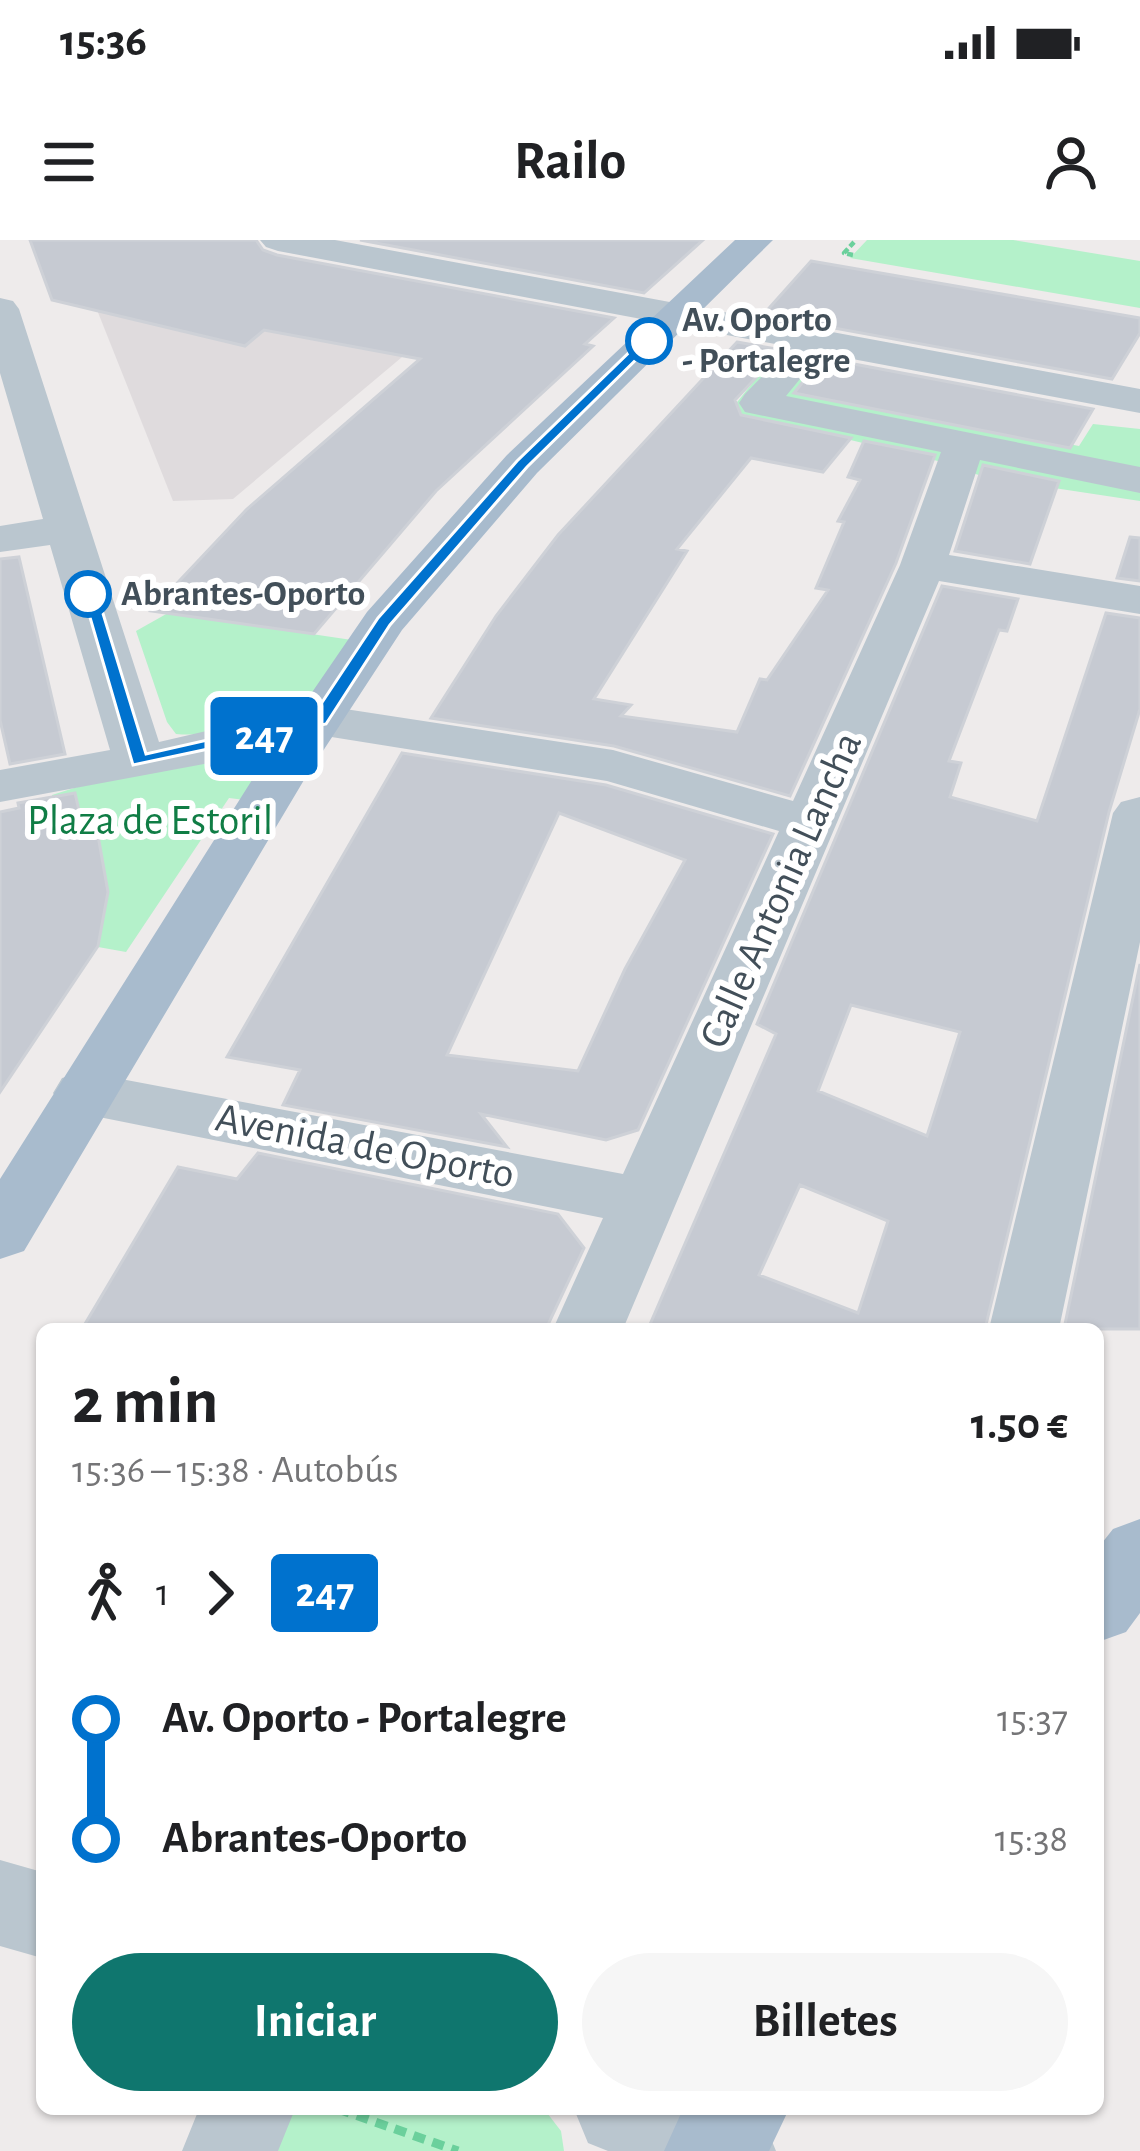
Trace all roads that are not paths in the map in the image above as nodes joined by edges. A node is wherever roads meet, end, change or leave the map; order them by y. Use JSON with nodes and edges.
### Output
{"nodes":[{"id":1,"x":278,"y":240,"type":"edge"},
{"id":2,"x":755,"y":240,"type":"edge"},
{"id":3,"x":0,"y":309,"type":"edge"},
{"id":4,"x":676,"y":315,"type":"junction"},
{"id":5,"x":799,"y":357,"type":"dead end"},
{"id":6,"x":1140,"y":401,"type":"edge"},
{"id":7,"x":964,"y":446,"type":"junction"},
{"id":8,"x":1140,"y":480,"type":"edge"},
{"id":9,"x":68,"y":529,"type":"junction"},
{"id":10,"x":0,"y":539,"type":"edge"},
{"id":11,"x":923,"y":565,"type":"junction"},
{"id":12,"x":1140,"y":600,"type":"edge"},
{"id":13,"x":319,"y":720,"type":"junction"},
{"id":14,"x":139,"y":761,"type":"junction"},
{"id":15,"x":0,"y":786,"type":"edge"},
{"id":16,"x":1140,"y":813,"type":"edge"},
{"id":17,"x":810,"y":823,"type":"junction"},
{"id":18,"x":1130,"y":899,"type":"edge"},
{"id":19,"x":84,"y":1093,"type":"junction"},
{"id":20,"x":644,"y":1202,"type":"junction"},
{"id":21,"x":0,"y":1234,"type":"edge"},
{"id":22,"x":591,"y":1323,"type":"edge"},
{"id":23,"x":1025,"y":1323,"type":"edge"},
{"id":24,"x":1140,"y":1552,"type":"edge"},
{"id":25,"x":1104,"y":1600,"type":"edge"},
{"id":26,"x":0,"y":1903,"type":"edge"},
{"id":27,"x":36,"y":1913,"type":"edge"},
{"id":28,"x":245,"y":2115,"type":"edge"},
{"id":29,"x":643,"y":2115,"type":"edge"},
{"id":30,"x":725,"y":2139,"type":"edge"},
{"id":31,"x":230,"y":2151,"type":"edge"}],
"edges":[{"from":1,"to":4,"type":"street"},
{"from":2,"to":4,"type":"main road"},
{"from":3,"to":9,"type":"street"},
{"from":4,"to":6,"type":"street"},
{"from":4,"to":13,"type":"main road"},
{"from":5,"to":7,"type":"street"},
{"from":7,"to":8,"type":"street"},
{"from":7,"to":11,"type":"street","name":"Calle Antonia Lancha"},
{"from":9,"to":10,"type":"street"},
{"from":9,"to":14,"type":"street"},
{"from":11,"to":12,"type":"street"},
{"from":11,"to":17,"type":"street","name":"Calle Antonia Lancha"},
{"from":13,"to":14,"type":"street"},
{"from":13,"to":17,"type":"street"},
{"from":13,"to":19,"type":"main road"},
{"from":14,"to":15,"type":"street"},
{"from":16,"to":18,"type":"street"},
{"from":17,"to":20,"type":"street","name":"Calle Antonia Lancha"},
{"from":18,"to":23,"type":"street"},
{"from":19,"to":20,"type":"street","name":"Avenida de Oporto"},
{"from":19,"to":21,"type":"main road"},
{"from":20,"to":22,"type":"street","name":"Calle Antonia Lancha"},
{"from":24,"to":25,"type":"main road"},
{"from":26,"to":27,"type":"street"},
{"from":28,"to":31,"type":"street"},
{"from":29,"to":30,"type":"street"}]}
